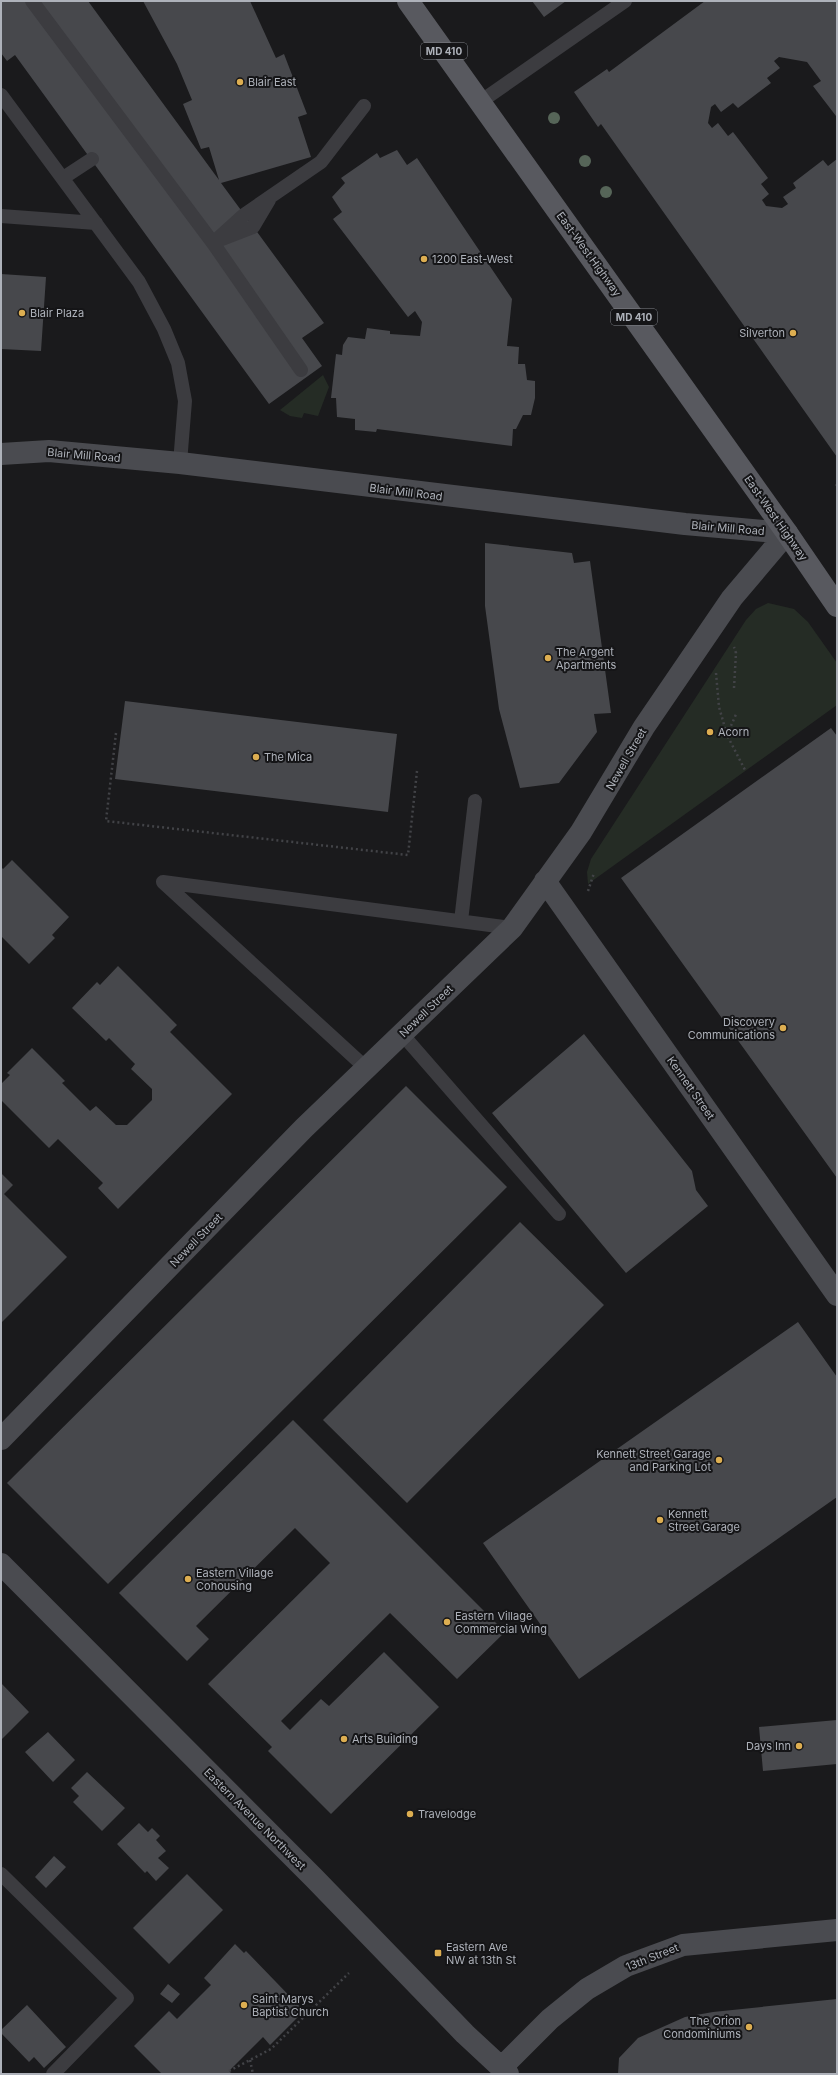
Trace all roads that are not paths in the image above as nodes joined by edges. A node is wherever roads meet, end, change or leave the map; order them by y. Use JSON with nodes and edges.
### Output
{"nodes":[{"id":1,"x":32,"y":1,"type":"edge"},
{"id":2,"x":408,"y":1,"type":"edge"},
{"id":3,"x":625,"y":1,"type":"edge"},
{"id":4,"x":1,"y":95,"type":"edge"},
{"id":5,"x":480,"y":102,"type":"junction"},
{"id":6,"x":364,"y":106,"type":"dead end"},
{"id":7,"x":92,"y":159,"type":"dead end"},
{"id":8,"x":63,"y":178,"type":"junction"},
{"id":9,"x":1,"y":216,"type":"edge"},
{"id":10,"x":96,"y":223,"type":"junction"},
{"id":11,"x":213,"y":243,"type":"junction"},
{"id":12,"x":301,"y":370,"type":"dead end"},
{"id":13,"x":1,"y":437,"type":"edge"},
{"id":14,"x":25,"y":452,"type":"junction"},
{"id":15,"x":1,"y":454,"type":"edge"},
{"id":16,"x":180,"y":463,"type":"junction"},
{"id":17,"x":788,"y":533,"type":"junction"},
{"id":18,"x":837,"y":606,"type":"edge"},
{"id":19,"x":475,"y":801,"type":"dead end"},
{"id":20,"x":545,"y":881,"type":"junction"},
{"id":21,"x":461,"y":921,"type":"junction"},
{"id":22,"x":512,"y":928,"type":"junction"},
{"id":23,"x":402,"y":1034,"type":"junction"},
{"id":24,"x":366,"y":1068,"type":"junction"},
{"id":25,"x":559,"y":1214,"type":"dead end"},
{"id":26,"x":837,"y":1295,"type":"edge"},
{"id":27,"x":1,"y":1439,"type":"edge"},
{"id":28,"x":1,"y":1564,"type":"edge"},
{"id":29,"x":1,"y":1874,"type":"edge"},
{"id":30,"x":837,"y":1930,"type":"edge"},
{"id":31,"x":505,"y":2071,"type":"edge"},
{"id":32,"x":53,"y":2074,"type":"edge"}],
"edges":[{"from":1,"to":11,"type":"lane"},
{"from":2,"to":5,"type":"main road","name":"East-West Highway","number":"MD 410"},
{"from":3,"to":5,"type":"lane"},
{"from":4,"to":8,"type":"lane"},
{"from":5,"to":17,"type":"main road","name":"East-West Highway","number":"MD 410"},
{"from":6,"to":11,"type":"lane"},
{"from":7,"to":8,"type":"lane"},
{"from":8,"to":10,"type":"lane"},
{"from":9,"to":10,"type":"lane"},
{"from":10,"to":16,"type":"lane"},
{"from":11,"to":12,"type":"lane"},
{"from":13,"to":14,"type":"street"},
{"from":14,"to":15,"type":"street","name":"Blair Mill Road"},
{"from":14,"to":16,"type":"street","name":"Blair Mill Road"},
{"from":16,"to":17,"type":"street","name":"Blair Mill Road"},
{"from":17,"to":18,"type":"main road","name":"East-West Highway","number":"MD 410"},
{"from":17,"to":20,"type":"street","name":"Newell Street"},
{"from":19,"to":21,"type":"lane"},
{"from":20,"to":22,"type":"street","name":"Newell Street"},
{"from":20,"to":26,"type":"street","name":"Kennett Street"},
{"from":21,"to":22,"type":"lane"},
{"from":21,"to":24,"type":"lane"},
{"from":22,"to":23,"type":"street","name":"Newell Street"},
{"from":23,"to":24,"type":"street","name":"Newell Street"},
{"from":23,"to":25,"type":"lane"},
{"from":24,"to":27,"type":"street","name":"Newell Street"},
{"from":28,"to":31,"type":"street","name":"Eastern Avenue Northwest"},
{"from":29,"to":32,"type":"lane"},
{"from":30,"to":31,"type":"street","name":"13th Street"}]}
